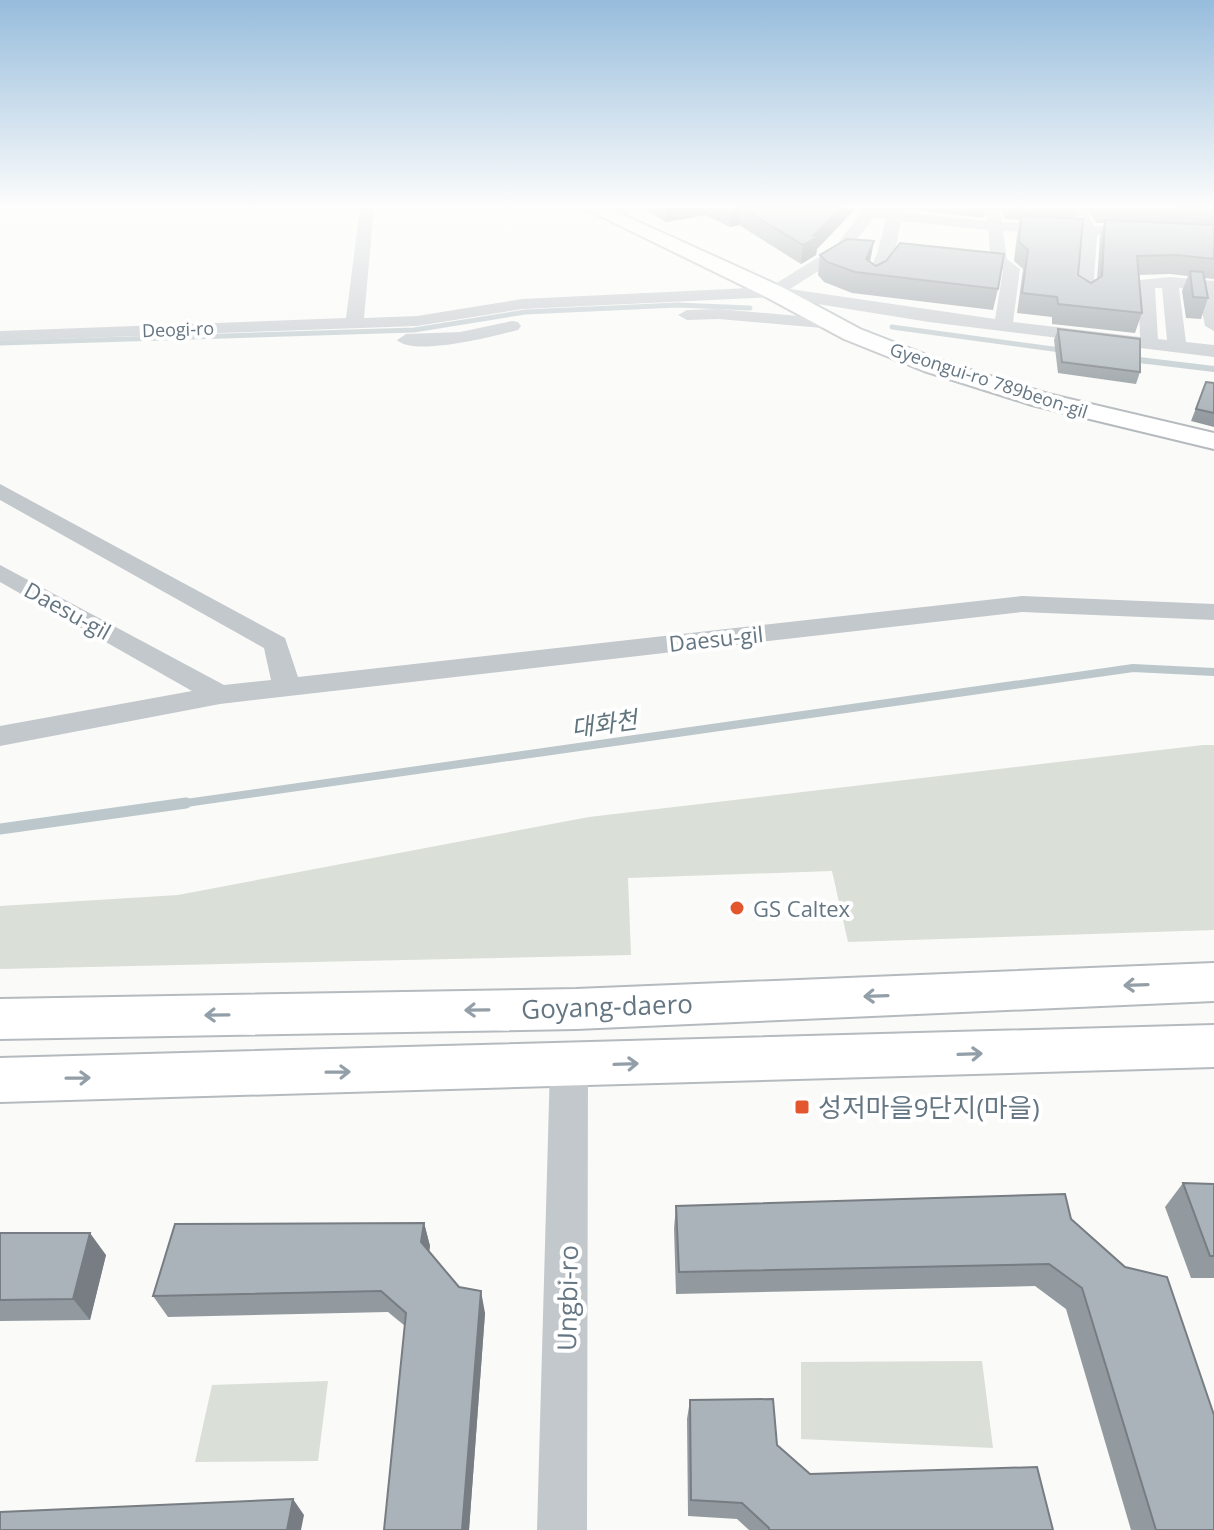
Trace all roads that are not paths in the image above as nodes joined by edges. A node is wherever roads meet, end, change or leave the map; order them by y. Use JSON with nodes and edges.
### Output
{"nodes":[{"id":1,"x":359,"y":279,"type":"edge"},
{"id":2,"x":747,"y":279,"type":"edge"},
{"id":3,"x":794,"y":279,"type":"edge"},
{"id":4,"x":874,"y":279,"type":"edge"},
{"id":5,"x":1010,"y":279,"type":"edge"},
{"id":6,"x":1085,"y":279,"type":"edge"},
{"id":7,"x":1170,"y":282,"type":"junction"},
{"id":8,"x":1210,"y":286,"type":"edge"},
{"id":9,"x":774,"y":292,"type":"junction"},
{"id":10,"x":868,"y":294,"type":"junction"},
{"id":11,"x":1084,"y":295,"type":"edge"},
{"id":12,"x":355,"y":322,"type":"junction"},
{"id":13,"x":1003,"y":326,"type":"junction"},
{"id":14,"x":1214,"y":326,"type":"edge"},
{"id":15,"x":843,"y":329,"type":"junction"},
{"id":16,"x":0,"y":336,"type":"edge"},
{"id":17,"x":337,"y":343,"type":"dead end"},
{"id":18,"x":1149,"y":343,"type":"junction"},
{"id":19,"x":1177,"y":347,"type":"junction"},
{"id":20,"x":1214,"y":351,"type":"edge"},
{"id":21,"x":1214,"y":441,"type":"edge"},
{"id":22,"x":0,"y":491,"type":"edge"},
{"id":23,"x":0,"y":572,"type":"edge"},
{"id":24,"x":1214,"y":612,"type":"edge"},
{"id":25,"x":287,"y":687,"type":"junction"},
{"id":26,"x":220,"y":695,"type":"junction"},
{"id":27,"x":0,"y":736,"type":"edge"},
{"id":28,"x":1214,"y":982,"type":"edge"},
{"id":29,"x":0,"y":1019,"type":"edge"},
{"id":30,"x":1214,"y":1046,"type":"edge"},
{"id":31,"x":569,"y":1066,"type":"junction"},
{"id":32,"x":0,"y":1080,"type":"edge"},
{"id":33,"x":562,"y":1530,"type":"edge"}],
"edges":[{"from":1,"to":12,"type":"street"},
{"from":2,"to":9,"type":"main road","name":"Deogi-ro"},
{"from":3,"to":9,"type":"street","name":"Deogi-ro"},
{"from":4,"to":10,"type":"street"},
{"from":5,"to":13,"type":"street"},
{"from":6,"to":11,"type":"street"},
{"from":7,"to":8,"type":"street"},
{"from":7,"to":18,"type":"street"},
{"from":7,"to":19,"type":"street"},
{"from":8,"to":14,"type":"street"},
{"from":9,"to":10,"type":"street","name":"Deogi-ro"},
{"from":9,"to":12,"type":"street","name":"Deogi-ro"},
{"from":9,"to":15,"type":"main road","name":"Gyeongui-ro 789beon-gil"},
{"from":10,"to":13,"type":"street","name":"Deogi-ro"},
{"from":10,"to":15,"type":"street"},
{"from":12,"to":16,"type":"street","name":"Deogi-ro"},
{"from":13,"to":18,"type":"street","name":"Deogi-ro"},
{"from":15,"to":17,"type":"street"},
{"from":15,"to":21,"type":"main road","name":"Gyeongui-ro 789beon-gil"},
{"from":18,"to":19,"type":"street","name":"Deogi-ro"},
{"from":19,"to":20,"type":"street","name":"Deogi-ro"},
{"from":22,"to":25,"type":"street"},
{"from":23,"to":26,"type":"street","name":"Daesu-gil"},
{"from":24,"to":25,"type":"street","name":"Daesu-gil"},
{"from":25,"to":26,"type":"street","name":"Daesu-gil"},
{"from":26,"to":27,"type":"street","name":"Daesu-gil"},
{"from":28,"to":29,"type":"main road","name":"Goyang-daero","one_way":true},
{"from":31,"to":30,"type":"main road","one_way":true},
{"from":32,"to":31,"type":"main road","one_way":true},
{"from":31,"to":33,"type":"street","name":"Ungbi-ro"}]}
